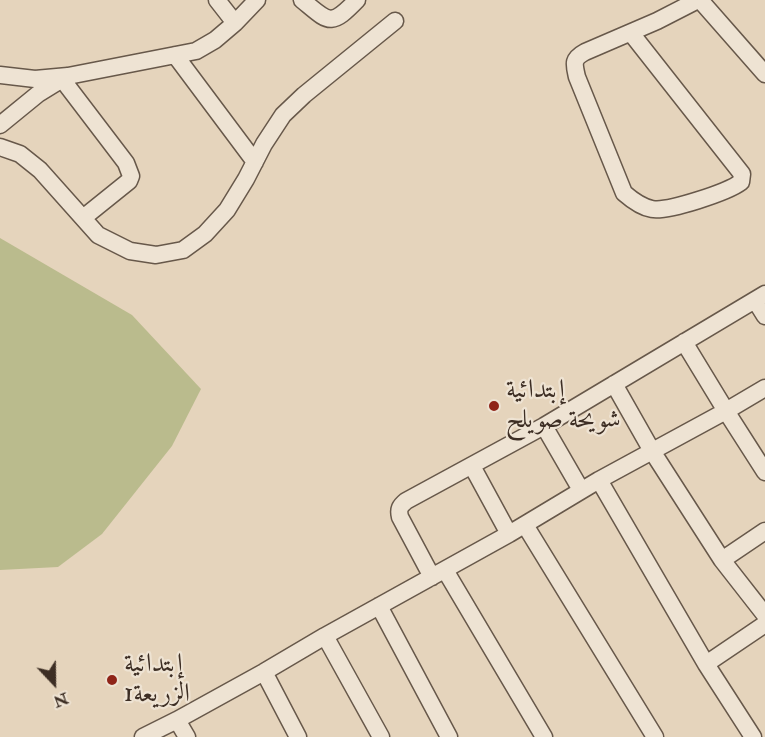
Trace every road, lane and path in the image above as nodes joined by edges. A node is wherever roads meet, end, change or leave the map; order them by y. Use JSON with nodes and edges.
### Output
{"nodes":[{"id":1,"x":217,"y":0,"type":"edge"},
{"id":2,"x":258,"y":0,"type":"edge"},
{"id":3,"x":302,"y":0,"type":"edge"},
{"id":4,"x":357,"y":0,"type":"edge"},
{"id":5,"x":699,"y":0,"type":"edge"},
{"id":6,"x":395,"y":21,"type":"dead end"},
{"id":7,"x":235,"y":23,"type":"junction"},
{"id":8,"x":631,"y":33,"type":"junction"},
{"id":9,"x":175,"y":55,"type":"junction"},
{"id":10,"x":765,"y":74,"type":"edge"},
{"id":11,"x":0,"y":75,"type":"edge"},
{"id":12,"x":65,"y":78,"type":"junction"},
{"id":13,"x":0,"y":125,"type":"edge"},
{"id":14,"x":0,"y":147,"type":"edge"},
{"id":15,"x":255,"y":162,"type":"junction"},
{"id":16,"x":83,"y":218,"type":"junction"},
{"id":17,"x":760,"y":297,"type":"edge"},
{"id":18,"x":765,"y":316,"type":"edge"},
{"id":19,"x":684,"y":342,"type":"junction"},
{"id":20,"x":614,"y":384,"type":"junction"},
{"id":21,"x":765,"y":388,"type":"edge"},
{"id":22,"x":726,"y":411,"type":"junction"},
{"id":23,"x":544,"y":426,"type":"junction"},
{"id":24,"x":652,"y":451,"type":"junction"},
{"id":25,"x":472,"y":466,"type":"junction"},
{"id":26,"x":765,"y":472,"type":"edge"},
{"id":27,"x":599,"y":480,"type":"junction"},
{"id":28,"x":581,"y":490,"type":"junction"},
{"id":29,"x":525,"y":525,"type":"junction"},
{"id":30,"x":765,"y":531,"type":"edge"},
{"id":31,"x":509,"y":534,"type":"junction"},
{"id":32,"x":722,"y":560,"type":"junction"},
{"id":33,"x":439,"y":573,"type":"junction"},
{"id":34,"x":379,"y":606,"type":"junction"},
{"id":35,"x":765,"y":615,"type":"edge"},
{"id":36,"x":765,"y":624,"type":"edge"},
{"id":37,"x":325,"y":636,"type":"junction"},
{"id":38,"x":706,"y":664,"type":"junction"},
{"id":39,"x":264,"y":672,"type":"junction"},
{"id":40,"x":177,"y":720,"type":"junction"},
{"id":41,"x":143,"y":737,"type":"edge"},
{"id":42,"x":186,"y":737,"type":"edge"},
{"id":43,"x":298,"y":737,"type":"edge"},
{"id":44,"x":381,"y":737,"type":"edge"},
{"id":45,"x":449,"y":737,"type":"edge"},
{"id":46,"x":544,"y":737,"type":"edge"},
{"id":47,"x":655,"y":737,"type":"edge"},
{"id":48,"x":753,"y":737,"type":"edge"}],
"edges":[{"from":1,"to":7,"type":"street"},
{"from":2,"to":7,"type":"street"},
{"from":3,"to":4,"type":"street"},
{"from":5,"to":8,"type":"street"},
{"from":5,"to":10,"type":"street"},
{"from":6,"to":15,"type":"street"},
{"from":7,"to":9,"type":"street"},
{"from":8,"to":8,"type":"street"},
{"from":9,"to":12,"type":"street"},
{"from":9,"to":15,"type":"street"},
{"from":11,"to":12,"type":"street"},
{"from":12,"to":13,"type":"street"},
{"from":12,"to":16,"type":"street"},
{"from":14,"to":16,"type":"street"},
{"from":15,"to":16,"type":"street"},
{"from":17,"to":18,"type":"street"},
{"from":17,"to":19,"type":"street"},
{"from":19,"to":20,"type":"street"},
{"from":19,"to":22,"type":"street"},
{"from":20,"to":23,"type":"street"},
{"from":20,"to":24,"type":"street"},
{"from":21,"to":22,"type":"street"},
{"from":22,"to":24,"type":"street"},
{"from":22,"to":26,"type":"street"},
{"from":23,"to":25,"type":"street"},
{"from":23,"to":28,"type":"street"},
{"from":24,"to":27,"type":"street"},
{"from":24,"to":32,"type":"street"},
{"from":25,"to":31,"type":"street"},
{"from":25,"to":33,"type":"street"},
{"from":27,"to":28,"type":"street"},
{"from":27,"to":38,"type":"street"},
{"from":28,"to":29,"type":"street"},
{"from":29,"to":31,"type":"street"},
{"from":29,"to":47,"type":"street"},
{"from":30,"to":32,"type":"street"},
{"from":31,"to":33,"type":"street"},
{"from":32,"to":35,"type":"street"},
{"from":33,"to":34,"type":"street"},
{"from":33,"to":46,"type":"street"},
{"from":34,"to":37,"type":"street"},
{"from":34,"to":45,"type":"street"},
{"from":36,"to":38,"type":"street"},
{"from":37,"to":39,"type":"street"},
{"from":37,"to":44,"type":"street"},
{"from":38,"to":48,"type":"street"},
{"from":39,"to":40,"type":"street"},
{"from":39,"to":43,"type":"street"},
{"from":40,"to":41,"type":"street"},
{"from":40,"to":42,"type":"street"}]}
